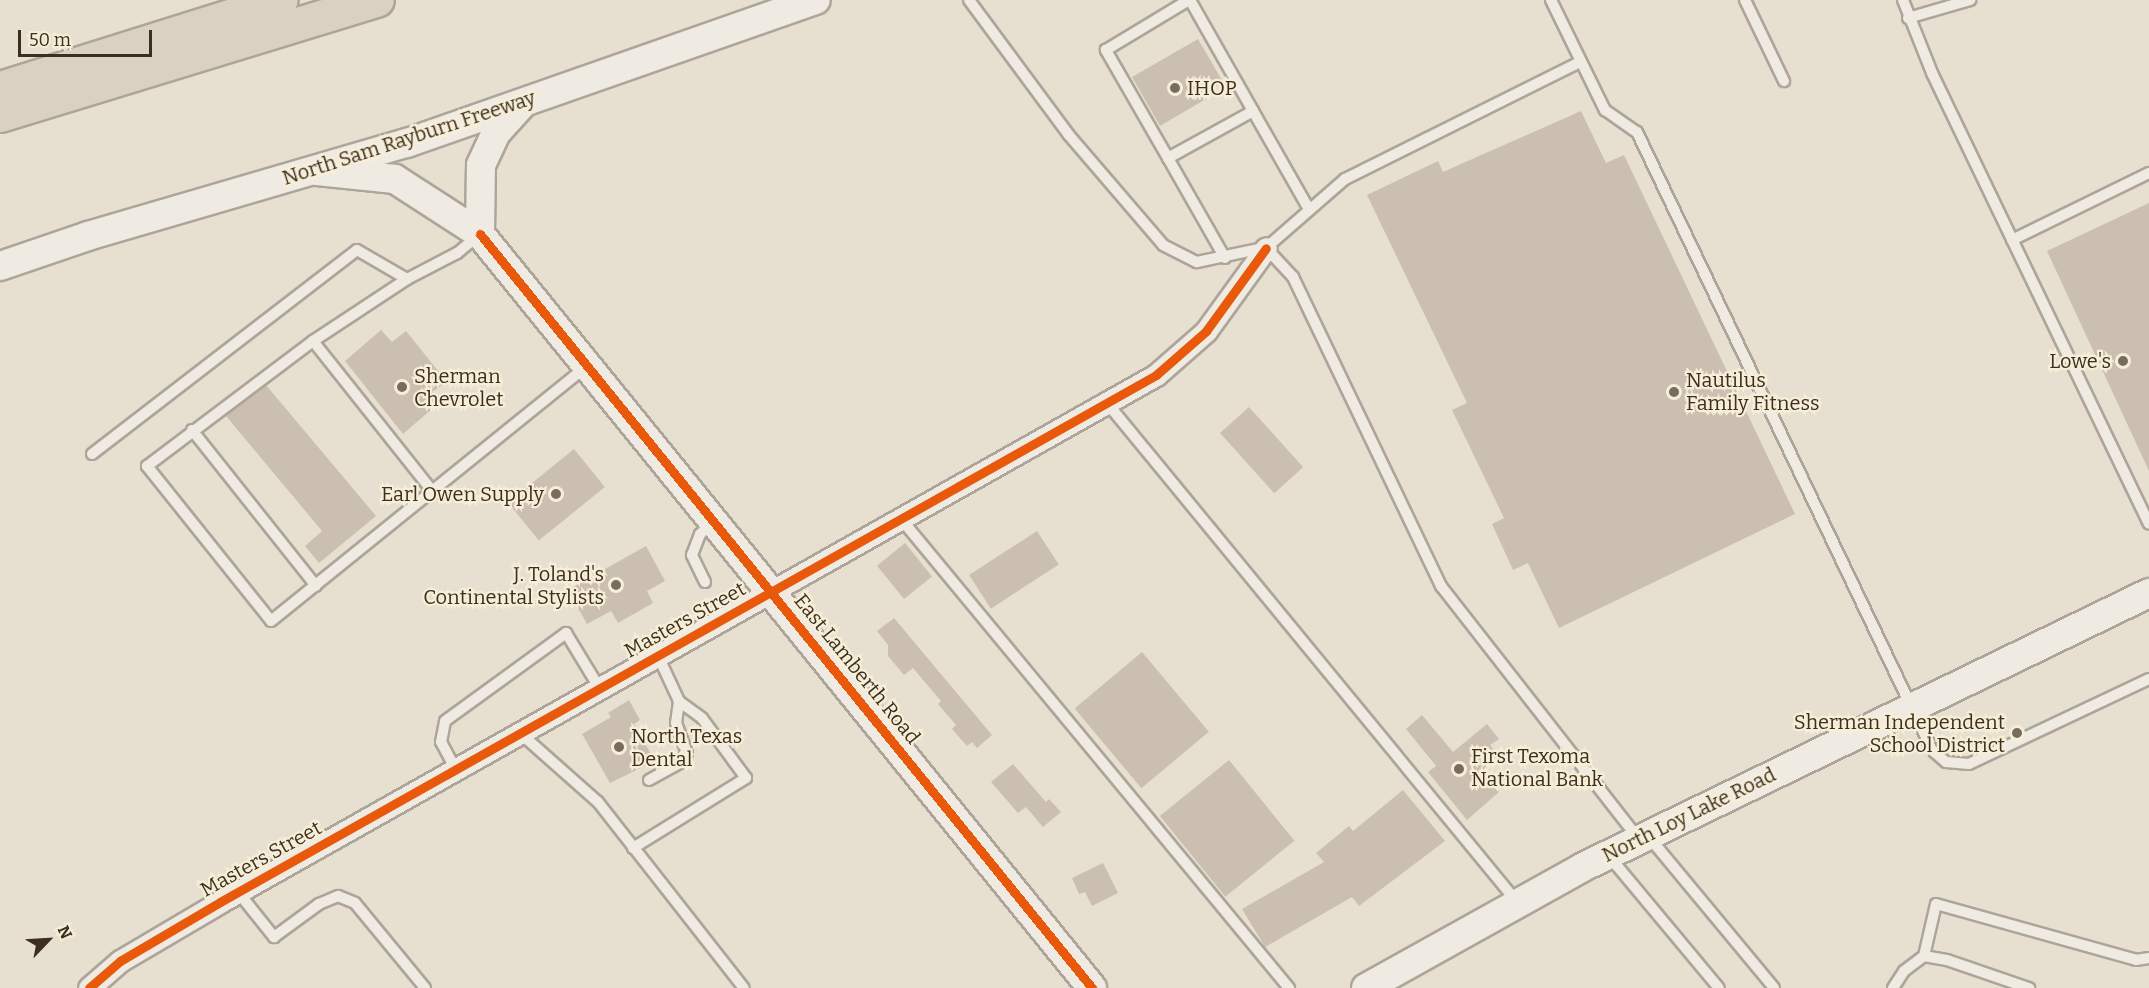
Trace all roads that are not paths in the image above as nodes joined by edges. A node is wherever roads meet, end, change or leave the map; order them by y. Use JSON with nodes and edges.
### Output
{"nodes":[{"id":1,"x":281,"y":0,"type":"edge"},
{"id":2,"x":377,"y":0,"type":"edge"},
{"id":3,"x":816,"y":0,"type":"edge"},
{"id":4,"x":969,"y":0,"type":"edge"},
{"id":5,"x":1190,"y":0,"type":"edge"},
{"id":6,"x":1551,"y":0,"type":"edge"},
{"id":7,"x":1745,"y":0,"type":"edge"},
{"id":8,"x":1903,"y":0,"type":"edge"},
{"id":9,"x":1970,"y":0,"type":"edge"},
{"id":10,"x":1908,"y":18,"type":"junction"},
{"id":11,"x":1580,"y":62,"type":"junction"},
{"id":12,"x":1784,"y":81,"type":"dead end"},
{"id":13,"x":0,"y":88,"type":"edge"},
{"id":14,"x":526,"y":100,"type":"junction"},
{"id":15,"x":1253,"y":111,"type":"junction"},
{"id":16,"x":0,"y":115,"type":"edge"},
{"id":17,"x":1168,"y":158,"type":"junction"},
{"id":18,"x":316,"y":171,"type":"junction"},
{"id":19,"x":2149,"y":173,"type":"edge"},
{"id":20,"x":1309,"y":208,"type":"junction"},
{"id":21,"x":480,"y":234,"type":"junction"},
{"id":22,"x":2012,"y":240,"type":"junction"},
{"id":23,"x":1266,"y":248,"type":"junction"},
{"id":24,"x":1225,"y":258,"type":"junction"},
{"id":25,"x":0,"y":266,"type":"edge"},
{"id":26,"x":407,"y":279,"type":"junction"},
{"id":27,"x":313,"y":341,"type":"junction"},
{"id":28,"x":588,"y":366,"type":"junction"},
{"id":29,"x":1107,"y":403,"type":"junction"},
{"id":30,"x":192,"y":430,"type":"junction"},
{"id":31,"x":92,"y":454,"type":"dead end"},
{"id":32,"x":434,"y":493,"type":"junction"},
{"id":33,"x":901,"y":519,"type":"junction"},
{"id":34,"x":714,"y":521,"type":"junction"},
{"id":35,"x":2149,"y":523,"type":"edge"},
{"id":36,"x":705,"y":582,"type":"dead end"},
{"id":37,"x":316,"y":586,"type":"junction"},
{"id":38,"x":772,"y":592,"type":"junction"},
{"id":39,"x":2149,"y":593,"type":"edge"},
{"id":40,"x":658,"y":656,"type":"junction"},
{"id":41,"x":2149,"y":679,"type":"edge"},
{"id":42,"x":600,"y":689,"type":"junction"},
{"id":43,"x":679,"y":701,"type":"junction"},
{"id":44,"x":1910,"y":707,"type":"junction"},
{"id":45,"x":520,"y":733,"type":"junction"},
{"id":46,"x":456,"y":770,"type":"junction"},
{"id":47,"x":649,"y":780,"type":"dead end"},
{"id":48,"x":1643,"y":838,"type":"junction"},
{"id":49,"x":633,"y":848,"type":"junction"},
{"id":50,"x":1608,"y":855,"type":"junction"},
{"id":51,"x":238,"y":892,"type":"junction"},
{"id":52,"x":1517,"y":902,"type":"junction"},
{"id":53,"x":1924,"y":956,"type":"junction"},
{"id":54,"x":2149,"y":958,"type":"edge"},
{"id":55,"x":95,"y":986,"type":"edge"},
{"id":56,"x":425,"y":988,"type":"edge"},
{"id":57,"x":744,"y":988,"type":"edge"},
{"id":58,"x":1092,"y":988,"type":"edge"},
{"id":59,"x":1289,"y":988,"type":"edge"},
{"id":60,"x":1366,"y":988,"type":"edge"},
{"id":61,"x":1719,"y":988,"type":"edge"},
{"id":62,"x":1774,"y":988,"type":"edge"},
{"id":63,"x":1893,"y":988,"type":"edge"},
{"id":64,"x":2029,"y":988,"type":"edge"}],
"edges":[{"from":1,"to":13,"type":"highway"},
{"from":2,"to":16,"type":"highway"},
{"from":3,"to":14,"type":"street","name":"North Sam Rayburn Freeway"},
{"from":4,"to":24,"type":"lane"},
{"from":5,"to":15,"type":"lane"},
{"from":5,"to":17,"type":"lane"},
{"from":6,"to":11,"type":"lane"},
{"from":7,"to":12,"type":"lane"},
{"from":8,"to":10,"type":"lane"},
{"from":9,"to":10,"type":"lane"},
{"from":10,"to":22,"type":"lane"},
{"from":11,"to":20,"type":"lane"},
{"from":11,"to":44,"type":"lane"},
{"from":14,"to":18,"type":"street","name":"North Sam Rayburn Freeway"},
{"from":14,"to":21,"type":"street"},
{"from":15,"to":17,"type":"lane"},
{"from":15,"to":20,"type":"lane"},
{"from":17,"to":24,"type":"lane"},
{"from":18,"to":21,"type":"street","name":"East Lamberth Road"},
{"from":18,"to":25,"type":"street","name":"North Sam Rayburn Freeway"},
{"from":19,"to":22,"type":"lane"},
{"from":20,"to":23,"type":"lane"},
{"from":21,"to":26,"type":"lane"},
{"from":21,"to":28,"type":"street","name":"East Lamberth Road"},
{"from":22,"to":35,"type":"lane"},
{"from":23,"to":24,"type":"lane"},
{"from":23,"to":29,"type":"street","name":"Masters Street"},
{"from":23,"to":48,"type":"lane"},
{"from":26,"to":27,"type":"lane"},
{"from":26,"to":31,"type":"lane"},
{"from":27,"to":30,"type":"lane"},
{"from":27,"to":32,"type":"lane"},
{"from":28,"to":32,"type":"lane"},
{"from":28,"to":34,"type":"street","name":"East Lamberth Road"},
{"from":29,"to":33,"type":"street","name":"Masters Street"},
{"from":29,"to":52,"type":"lane"},
{"from":30,"to":37,"type":"lane"},
{"from":30,"to":37,"type":"lane"},
{"from":32,"to":37,"type":"lane"},
{"from":33,"to":38,"type":"street","name":"Masters Street"},
{"from":33,"to":59,"type":"lane"},
{"from":34,"to":36,"type":"lane"},
{"from":34,"to":38,"type":"street","name":"East Lamberth Road"},
{"from":38,"to":40,"type":"street","name":"Masters Street"},
{"from":38,"to":58,"type":"street","name":"East Lamberth Road"},
{"from":39,"to":44,"type":"street","name":"North Loy Lake Road"},
{"from":40,"to":42,"type":"street","name":"Masters Street"},
{"from":40,"to":43,"type":"lane"},
{"from":41,"to":44,"type":"lane"},
{"from":42,"to":45,"type":"street","name":"Masters Street"},
{"from":42,"to":46,"type":"lane"},
{"from":43,"to":47,"type":"lane"},
{"from":43,"to":49,"type":"lane"},
{"from":44,"to":48,"type":"street","name":"North Loy Lake Road"},
{"from":45,"to":46,"type":"street","name":"Masters Street"},
{"from":45,"to":49,"type":"lane"},
{"from":46,"to":51,"type":"street","name":"Masters Street"},
{"from":48,"to":50,"type":"street","name":"North Loy Lake Road"},
{"from":48,"to":62,"type":"lane"},
{"from":49,"to":57,"type":"lane"},
{"from":50,"to":52,"type":"street","name":"North Loy Lake Road"},
{"from":50,"to":61,"type":"lane"},
{"from":51,"to":55,"type":"street","name":"Masters Street"},
{"from":51,"to":56,"type":"lane"},
{"from":52,"to":60,"type":"street","name":"North Loy Lake Road"},
{"from":53,"to":54,"type":"lane"},
{"from":53,"to":63,"type":"lane"},
{"from":53,"to":64,"type":"lane"}]}
